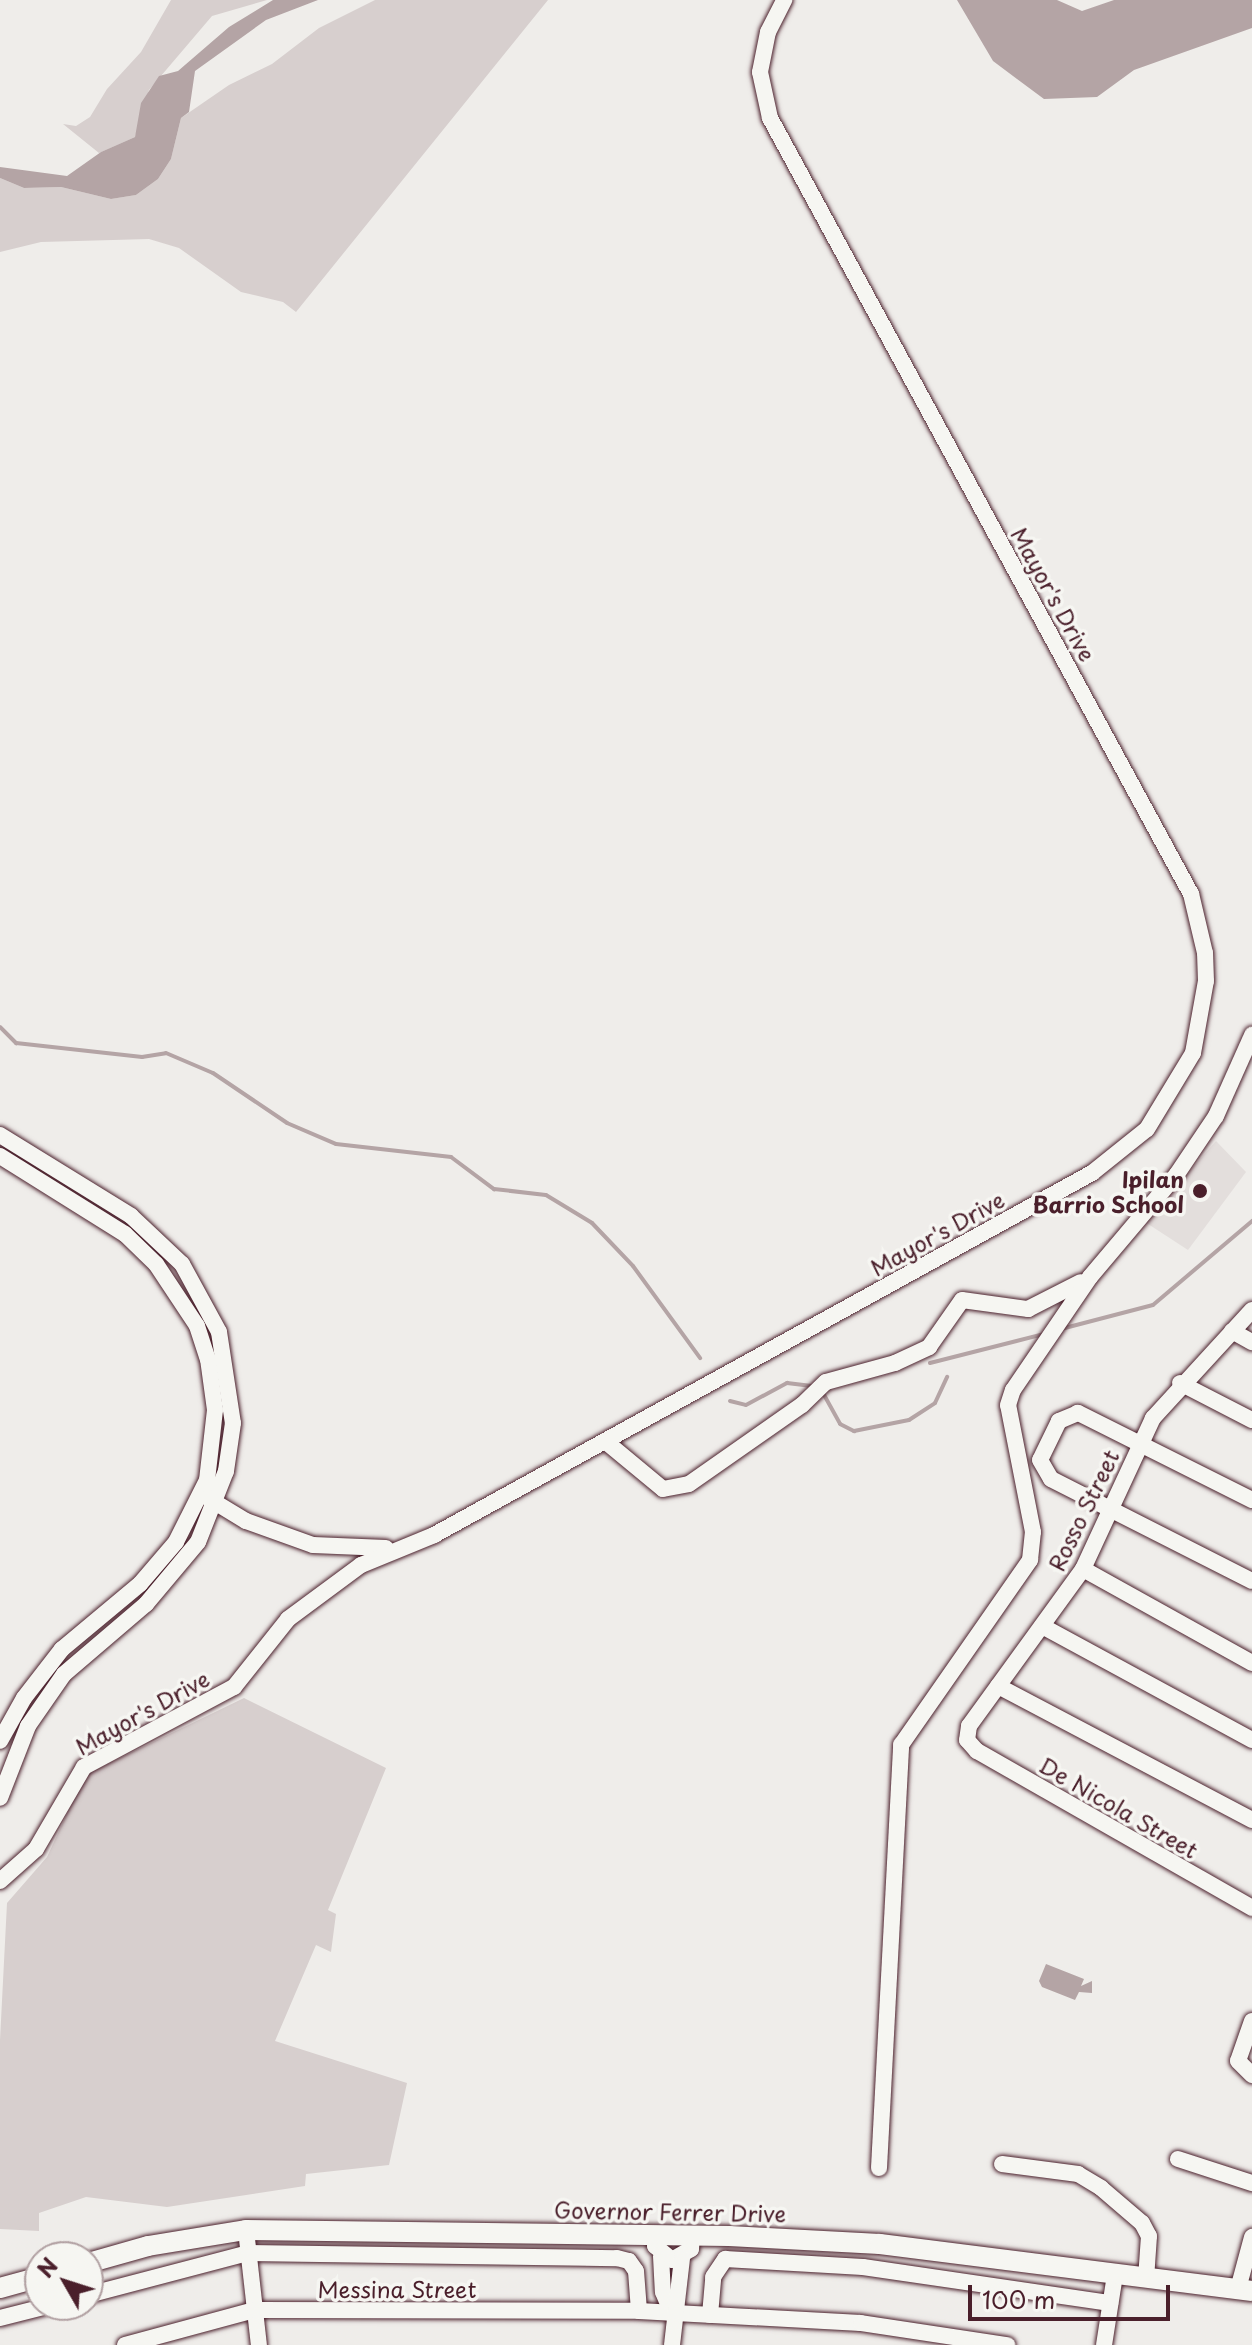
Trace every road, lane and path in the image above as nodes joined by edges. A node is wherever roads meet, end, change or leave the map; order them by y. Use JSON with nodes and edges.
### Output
{"nodes":[{"id":1,"x":784,"y":0,"type":"edge"},
{"id":2,"x":1252,"y":1035,"type":"edge"},
{"id":3,"x":0,"y":1135,"type":"edge"},
{"id":4,"x":0,"y":1156,"type":"edge"},
{"id":5,"x":1090,"y":1277,"type":"junction"},
{"id":6,"x":1252,"y":1310,"type":"edge"},
{"id":7,"x":1232,"y":1331,"type":"junction"},
{"id":8,"x":1252,"y":1342,"type":"edge"},
{"id":9,"x":1180,"y":1383,"type":"junction"},
{"id":10,"x":1252,"y":1420,"type":"edge"},
{"id":11,"x":605,"y":1441,"type":"junction"},
{"id":12,"x":1140,"y":1442,"type":"junction"},
{"id":13,"x":209,"y":1499,"type":"junction"},
{"id":14,"x":1252,"y":1500,"type":"edge"},
{"id":15,"x":1113,"y":1507,"type":"junction"},
{"id":16,"x":395,"y":1547,"type":"junction"},
{"id":17,"x":1083,"y":1569,"type":"junction"},
{"id":18,"x":1252,"y":1581,"type":"edge"},
{"id":19,"x":1042,"y":1626,"type":"junction"},
{"id":20,"x":1252,"y":1663,"type":"edge"},
{"id":21,"x":998,"y":1686,"type":"junction"},
{"id":22,"x":967,"y":1740,"type":"joint"},
{"id":23,"x":1252,"y":1740,"type":"edge"},
{"id":24,"x":0,"y":1741,"type":"edge"},
{"id":25,"x":0,"y":1798,"type":"edge"},
{"id":26,"x":1252,"y":1820,"type":"edge"},
{"id":27,"x":0,"y":1881,"type":"edge"},
{"id":28,"x":1252,"y":1908,"type":"edge"},
{"id":29,"x":1252,"y":2021,"type":"edge"},
{"id":30,"x":1252,"y":2075,"type":"edge"},
{"id":31,"x":1178,"y":2159,"type":"dead end"},
{"id":32,"x":1002,"y":2164,"type":"dead end"},
{"id":33,"x":879,"y":2168,"type":"dead end"},
{"id":34,"x":1252,"y":2183,"type":"edge"},
{"id":35,"x":246,"y":2230,"type":"junction"},
{"id":36,"x":656,"y":2235,"type":"junction"},
{"id":37,"x":692,"y":2236,"type":"junction"},
{"id":38,"x":1252,"y":2237,"type":"edge"},
{"id":39,"x":248,"y":2253,"type":"junction"},
{"id":40,"x":661,"y":2256,"type":"junction"},
{"id":41,"x":104,"y":2258,"type":"edge"},
{"id":42,"x":682,"y":2258,"type":"junction"},
{"id":43,"x":1115,"y":2275,"type":"junction"},
{"id":44,"x":1146,"y":2279,"type":"junction"},
{"id":45,"x":24,"y":2281,"type":"edge"},
{"id":46,"x":0,"y":2288,"type":"edge"},
{"id":47,"x":1245,"y":2290,"type":"edge"},
{"id":48,"x":104,"y":2291,"type":"edge"},
{"id":49,"x":1110,"y":2303,"type":"junction"},
{"id":50,"x":255,"y":2310,"type":"junction"},
{"id":51,"x":639,"y":2311,"type":"junction"},
{"id":52,"x":24,"y":2312,"type":"edge"},
{"id":53,"x":673,"y":2315,"type":"junction"},
{"id":54,"x":710,"y":2315,"type":"junction"},
{"id":55,"x":0,"y":2318,"type":"edge"},
{"id":56,"x":125,"y":2345,"type":"edge"},
{"id":57,"x":259,"y":2345,"type":"edge"},
{"id":58,"x":672,"y":2345,"type":"edge"},
{"id":59,"x":1007,"y":2345,"type":"edge"},
{"id":60,"x":1104,"y":2345,"type":"edge"}],
"edges":[{"from":1,"to":11,"type":"street","name":"Mayor's Drive"},
{"from":2,"to":5,"type":"street"},
{"from":3,"to":13,"type":"street"},
{"from":4,"to":13,"type":"street"},
{"from":5,"to":11,"type":"street"},
{"from":5,"to":33,"type":"street"},
{"from":6,"to":7,"type":"street","name":"Rosso Street"},
{"from":7,"to":8,"type":"street"},
{"from":7,"to":9,"type":"street","name":"Rosso Street"},
{"from":9,"to":10,"type":"street"},
{"from":9,"to":12,"type":"street","name":"Rosso Street"},
{"from":11,"to":16,"type":"street","name":"Mayor's Drive"},
{"from":12,"to":14,"type":"street"},
{"from":12,"to":15,"type":"street","name":"Rosso Street"},
{"from":12,"to":15,"type":"street"},
{"from":13,"to":16,"type":"street"},
{"from":13,"to":24,"type":"street"},
{"from":13,"to":25,"type":"street"},
{"from":15,"to":17,"type":"street","name":"Rosso Street"},
{"from":15,"to":18,"type":"street"},
{"from":16,"to":27,"type":"street","name":"Mayor's Drive"},
{"from":17,"to":19,"type":"street","name":"Rosso Street"},
{"from":17,"to":20,"type":"street"},
{"from":19,"to":21,"type":"street","name":"Rosso Street"},
{"from":19,"to":23,"type":"street"},
{"from":21,"to":22,"type":"street","name":"Rosso Street"},
{"from":21,"to":26,"type":"street"},
{"from":22,"to":28,"type":"street","name":"De Nicola Street"},
{"from":29,"to":30,"type":"street"},
{"from":31,"to":34,"type":"street"},
{"from":32,"to":44,"type":"street"},
{"from":35,"to":36,"type":"main road","name":"Governor Ferrer Drive"},
{"from":35,"to":39,"type":"street"},
{"from":35,"to":41,"type":"main road","name":"Governor Ferrer Drive"},
{"from":36,"to":37,"type":"main road","name":"Governor Ferrer Drive"},
{"from":36,"to":40,"type":"street"},
{"from":37,"to":42,"type":"street"},
{"from":37,"to":43,"type":"main road","name":"Governor Ferrer Drive"},
{"from":38,"to":47,"type":"street"},
{"from":39,"to":48,"type":"street"},
{"from":39,"to":50,"type":"street"},
{"from":39,"to":51,"type":"street"},
{"from":40,"to":42,"type":"street"},
{"from":40,"to":53,"type":"street"},
{"from":42,"to":53,"type":"street"},
{"from":43,"to":44,"type":"main road","name":"Governor Ferrer Drive"},
{"from":43,"to":49,"type":"street"},
{"from":44,"to":47,"type":"main road","name":"Governor Ferrer Drive"},
{"from":45,"to":46,"type":"main road"},
{"from":49,"to":54,"type":"street"},
{"from":49,"to":60,"type":"street"},
{"from":50,"to":51,"type":"street","name":"Messina Street"},
{"from":50,"to":56,"type":"street","name":"Messina Street"},
{"from":50,"to":57,"type":"street"},
{"from":51,"to":53,"type":"street","name":"Messina Street"},
{"from":52,"to":55,"type":"street"},
{"from":53,"to":54,"type":"street","name":"Messina Street"},
{"from":53,"to":58,"type":"street"},
{"from":54,"to":59,"type":"street","name":"Messina Street"}]}
